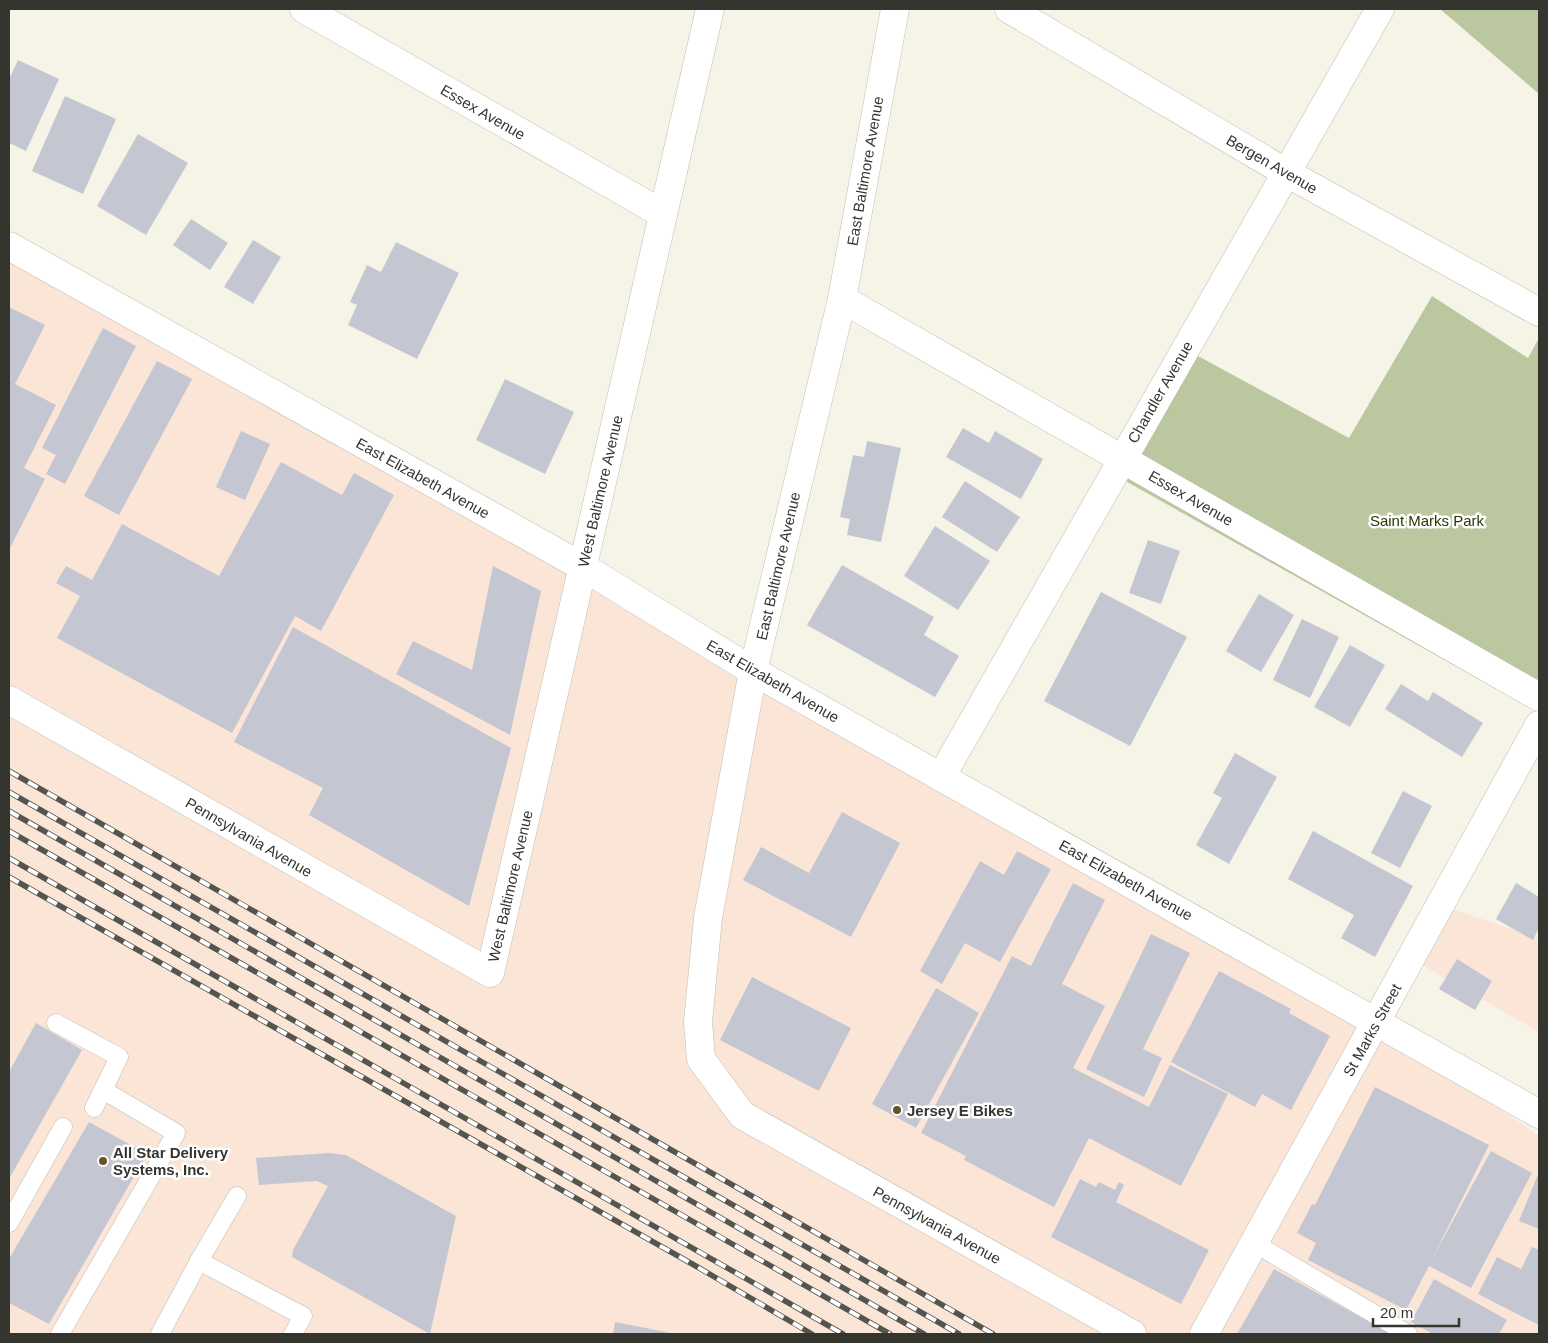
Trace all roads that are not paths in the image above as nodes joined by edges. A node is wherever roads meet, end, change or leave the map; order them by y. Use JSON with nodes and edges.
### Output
{"nodes":[{"id":1,"x":304,"y":9,"type":"edge"},
{"id":2,"x":710,"y":9,"type":"edge"},
{"id":3,"x":895,"y":9,"type":"edge"},
{"id":4,"x":1009,"y":9,"type":"edge"},
{"id":5,"x":1380,"y":9,"type":"edge"},
{"id":6,"x":1285,"y":172,"type":"junction"},
{"id":7,"x":663,"y":214,"type":"junction"},
{"id":8,"x":9,"y":246,"type":"edge"},
{"id":9,"x":842,"y":300,"type":"junction"},
{"id":10,"x":1539,"y":312,"type":"edge"},
{"id":11,"x":1122,"y":459,"type":"junction"},
{"id":12,"x":583,"y":567,"type":"junction"},
{"id":13,"x":753,"y":671,"type":"junction"},
{"id":14,"x":1539,"y":697,"type":"edge"},
{"id":15,"x":9,"y":700,"type":"edge"},
{"id":16,"x":1539,"y":725,"type":"edge"},
{"id":17,"x":941,"y":777,"type":"junction"},
{"id":18,"x":490,"y":973,"type":"joint"},
{"id":19,"x":1377,"y":1021,"type":"junction"},
{"id":20,"x":56,"y":1023,"type":"dead end"},
{"id":21,"x":103,"y":1090,"type":"junction"},
{"id":22,"x":94,"y":1108,"type":"dead end"},
{"id":23,"x":1539,"y":1114,"type":"edge"},
{"id":24,"x":742,"y":1115,"type":"joint"},
{"id":25,"x":63,"y":1127,"type":"dead end"},
{"id":26,"x":237,"y":1196,"type":"dead end"},
{"id":27,"x":9,"y":1224,"type":"edge"},
{"id":28,"x":1254,"y":1243,"type":"junction"},
{"id":29,"x":199,"y":1261,"type":"junction"},
{"id":30,"x":60,"y":1334,"type":"edge"},
{"id":31,"x":160,"y":1334,"type":"edge"},
{"id":32,"x":293,"y":1334,"type":"edge"},
{"id":33,"x":1132,"y":1334,"type":"edge"},
{"id":34,"x":1204,"y":1334,"type":"edge"},
{"id":35,"x":1408,"y":1334,"type":"edge"}],
"edges":[{"from":1,"to":7,"type":"street","name":"Essex Avenue"},
{"from":2,"to":7,"type":"street","name":"West Baltimore Avenue"},
{"from":3,"to":9,"type":"street","name":"East Baltimore Avenue"},
{"from":4,"to":6,"type":"street","name":"Bergen Avenue"},
{"from":5,"to":6,"type":"street","name":"Chandler Avenue"},
{"from":6,"to":10,"type":"street","name":"Bergen Avenue"},
{"from":6,"to":11,"type":"street","name":"Chandler Avenue"},
{"from":7,"to":12,"type":"street","name":"West Baltimore Avenue"},
{"from":8,"to":12,"type":"street","name":"East Elizabeth Avenue"},
{"from":9,"to":11,"type":"street","name":"Essex Avenue"},
{"from":9,"to":13,"type":"street","name":"East Baltimore Avenue"},
{"from":11,"to":14,"type":"street","name":"Essex Avenue"},
{"from":11,"to":17,"type":"street","name":"Chandler Avenue"},
{"from":12,"to":13,"type":"street","name":"East Elizabeth Avenue"},
{"from":12,"to":18,"type":"street","name":"West Baltimore Avenue"},
{"from":13,"to":17,"type":"street","name":"East Elizabeth Avenue"},
{"from":13,"to":24,"type":"street","name":"East Baltimore Avenue"},
{"from":15,"to":18,"type":"street","name":"Pennsylvania Avenue"},
{"from":16,"to":19,"type":"street","name":"St Marks Street"},
{"from":17,"to":19,"type":"street","name":"East Elizabeth Avenue"},
{"from":19,"to":23,"type":"street","name":"East Elizabeth Avenue"},
{"from":19,"to":28,"type":"street","name":"St Marks Street"},
{"from":20,"to":21,"type":"lane"},
{"from":21,"to":22,"type":"lane"},
{"from":21,"to":30,"type":"lane"},
{"from":24,"to":33,"type":"street","name":"Pennsylvania Avenue"},
{"from":25,"to":27,"type":"lane"},
{"from":26,"to":29,"type":"lane"},
{"from":28,"to":34,"type":"street","name":"St Marks Street"},
{"from":28,"to":35,"type":"lane"},
{"from":29,"to":31,"type":"lane"},
{"from":29,"to":32,"type":"lane"}]}
